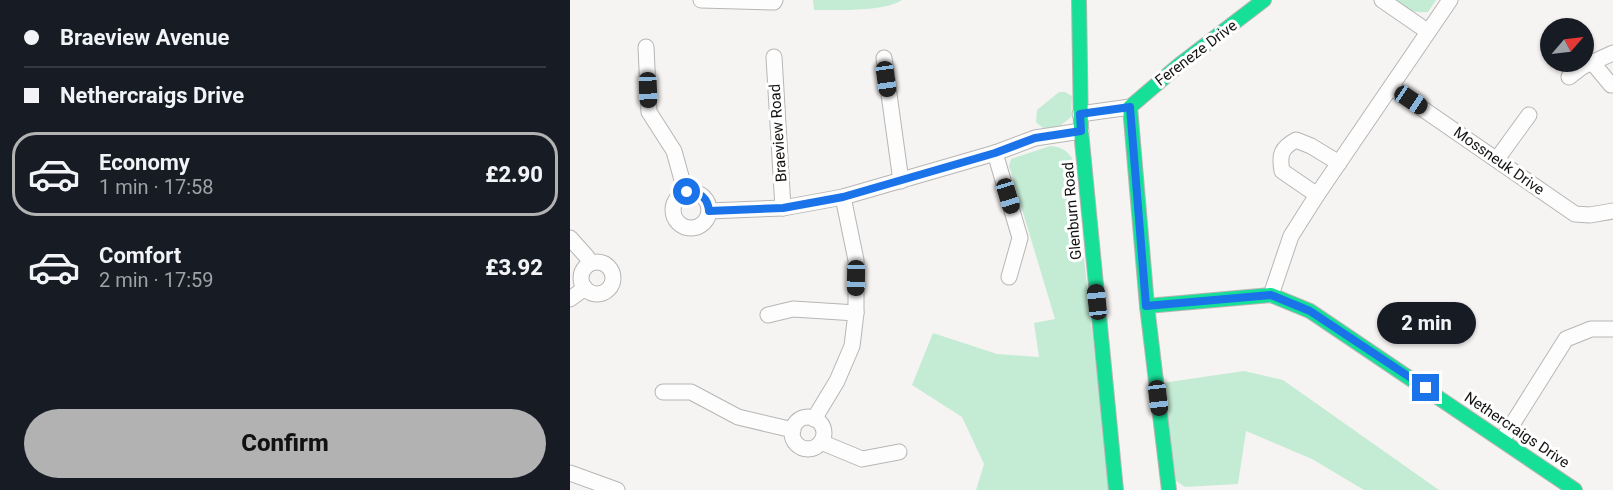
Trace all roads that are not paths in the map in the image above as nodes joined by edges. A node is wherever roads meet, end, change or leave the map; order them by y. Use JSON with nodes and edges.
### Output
{"nodes":[{"id":1,"x":701,"y":0,"type":"edge"},
{"id":2,"x":775,"y":0,"type":"edge"},
{"id":3,"x":1079,"y":0,"type":"edge"},
{"id":4,"x":1264,"y":0,"type":"edge"},
{"id":5,"x":1382,"y":0,"type":"edge"},
{"id":6,"x":1450,"y":0,"type":"edge"},
{"id":7,"x":1427,"y":30,"type":"junction"},
{"id":8,"x":646,"y":46,"type":"dead end"},
{"id":9,"x":1613,"y":53,"type":"edge"},
{"id":10,"x":774,"y":57,"type":"dead end"},
{"id":11,"x":884,"y":58,"type":"dead end"},
{"id":12,"x":1594,"y":61,"type":"edge"},
{"id":13,"x":1594,"y":64,"type":"edge"},
{"id":14,"x":1577,"y":72,"type":"edge"},
{"id":15,"x":1569,"y":77,"type":"dead end"},
{"id":16,"x":1611,"y":85,"type":"dead end"},
{"id":17,"x":1391,"y":87,"type":"junction"},
{"id":18,"x":1130,"y":107,"type":"junction"},
{"id":19,"x":1080,"y":114,"type":"junction"},
{"id":20,"x":1529,"y":114,"type":"dead end"},
{"id":21,"x":1081,"y":131,"type":"junction"},
{"id":22,"x":995,"y":153,"type":"junction"},
{"id":23,"x":1497,"y":159,"type":"junction"},
{"id":24,"x":1339,"y":163,"type":"junction"},
{"id":25,"x":901,"y":181,"type":"junction"},
{"id":26,"x":681,"y":194,"type":"junction"},
{"id":27,"x":1317,"y":195,"type":"junction"},
{"id":28,"x":843,"y":197,"type":"junction"},
{"id":29,"x":783,"y":208,"type":"junction"},
{"id":30,"x":709,"y":211,"type":"junction"},
{"id":31,"x":1613,"y":211,"type":"edge"},
{"id":32,"x":570,"y":238,"type":"edge"},
{"id":33,"x":589,"y":264,"type":"junction"},
{"id":34,"x":1009,"y":277,"type":"dead end"},
{"id":35,"x":585,"y":288,"type":"junction"},
{"id":36,"x":1271,"y":295,"type":"junction"},
{"id":37,"x":570,"y":299,"type":"edge"},
{"id":38,"x":1146,"y":306,"type":"junction"},
{"id":39,"x":856,"y":313,"type":"junction"},
{"id":40,"x":768,"y":315,"type":"dead end"},
{"id":41,"x":1613,"y":329,"type":"edge"},
{"id":42,"x":663,"y":392,"type":"dead end"},
{"id":43,"x":814,"y":419,"type":"junction"},
{"id":44,"x":793,"y":430,"type":"junction"},
{"id":45,"x":1503,"y":440,"type":"junction"},
{"id":46,"x":821,"y":442,"type":"junction"},
{"id":47,"x":899,"y":452,"type":"dead end"},
{"id":48,"x":570,"y":473,"type":"edge"},
{"id":49,"x":617,"y":490,"type":"edge"},
{"id":50,"x":1116,"y":490,"type":"edge"},
{"id":51,"x":1169,"y":490,"type":"edge"},
{"id":52,"x":1575,"y":490,"type":"edge"}],
"edges":[{"from":1,"to":2,"type":"street"},
{"from":3,"to":19,"type":"street","name":"Glenburn Road"},
{"from":4,"to":18,"type":"street","name":"Fereneze Drive"},
{"from":5,"to":7,"type":"street"},
{"from":6,"to":7,"type":"street"},
{"from":7,"to":17,"type":"street"},
{"from":8,"to":26,"type":"street"},
{"from":9,"to":12,"type":"street"},
{"from":10,"to":29,"type":"street","name":"Braeview Road"},
{"from":11,"to":25,"type":"street"},
{"from":13,"to":16,"type":"street"},
{"from":14,"to":15,"type":"street"},
{"from":17,"to":23,"type":"street","name":"Mossneuk Drive"},
{"from":17,"to":24,"type":"street"},
{"from":18,"to":19,"type":"street"},
{"from":18,"to":38,"type":"street"},
{"from":19,"to":21,"type":"street","name":"Glenburn Road"},
{"from":20,"to":23,"type":"street"},
{"from":21,"to":22,"type":"street"},
{"from":21,"to":50,"type":"street","name":"Glenburn Road"},
{"from":22,"to":25,"type":"street"},
{"from":22,"to":34,"type":"street"},
{"from":23,"to":31,"type":"street","name":"Mossneuk Drive"},
{"from":24,"to":27,"type":"street"},
{"from":24,"to":27,"type":"street"},
{"from":25,"to":28,"type":"street"},
{"from":26,"to":30,"type":"street"},
{"from":26,"to":30,"type":"street"},
{"from":27,"to":36,"type":"street"},
{"from":28,"to":29,"type":"street"},
{"from":28,"to":39,"type":"street"},
{"from":29,"to":30,"type":"street"},
{"from":32,"to":33,"type":"street"},
{"from":33,"to":35,"type":"street"},
{"from":33,"to":35,"type":"street"},
{"from":35,"to":37,"type":"street"},
{"from":36,"to":38,"type":"street","name":"Nethercraigs Drive"},
{"from":36,"to":45,"type":"street","name":"Nethercraigs Drive"},
{"from":38,"to":51,"type":"street"},
{"from":39,"to":40,"type":"street"},
{"from":39,"to":43,"type":"street"},
{"from":41,"to":45,"type":"street"},
{"from":42,"to":44,"type":"street"},
{"from":43,"to":44,"type":"street"},
{"from":43,"to":46,"type":"street"},
{"from":44,"to":46,"type":"street"},
{"from":45,"to":52,"type":"street","name":"Nethercraigs Drive"},
{"from":46,"to":47,"type":"street"},
{"from":48,"to":49,"type":"street"}]}
